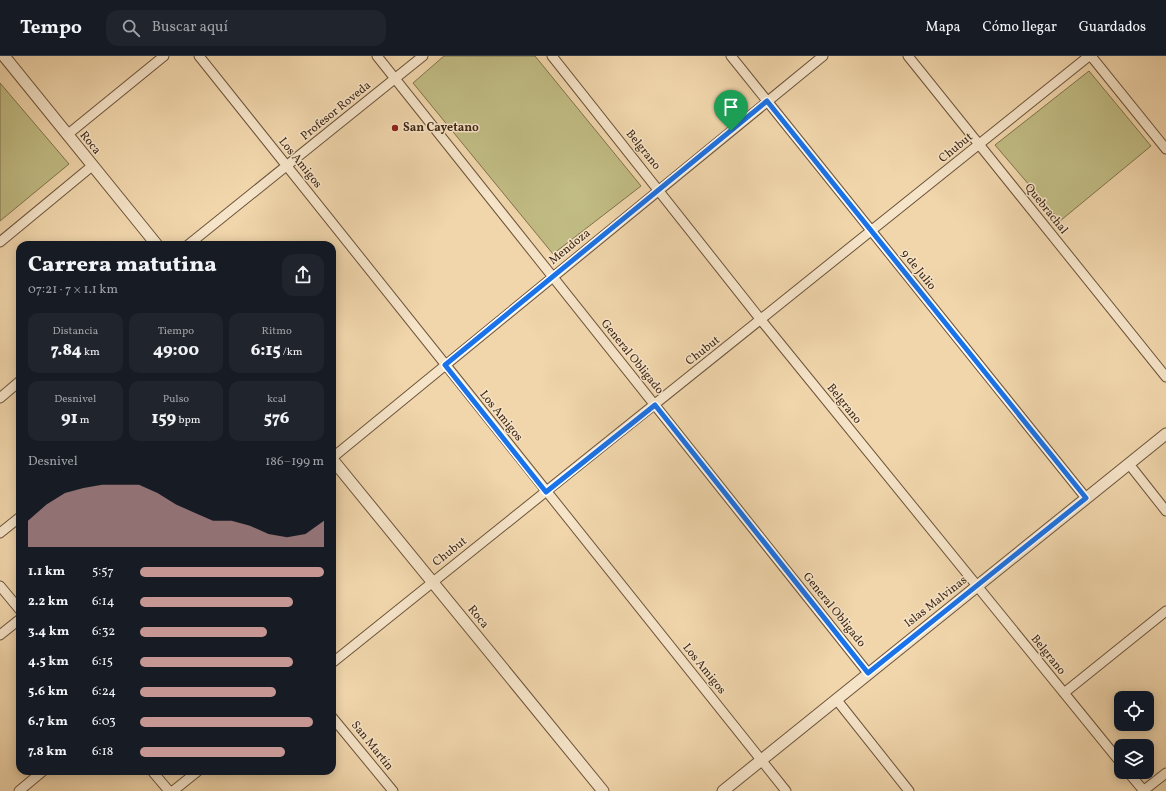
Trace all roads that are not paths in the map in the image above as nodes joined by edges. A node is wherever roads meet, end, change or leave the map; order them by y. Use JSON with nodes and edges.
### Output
{"nodes":[{"id":1,"x":4,"y":56,"type":"edge"},
{"id":2,"x":164,"y":56,"type":"edge"},
{"id":3,"x":199,"y":56,"type":"edge"},
{"id":4,"x":377,"y":56,"type":"edge"},
{"id":5,"x":423,"y":56,"type":"edge"},
{"id":6,"x":552,"y":56,"type":"edge"},
{"id":7,"x":731,"y":56,"type":"edge"},
{"id":8,"x":823,"y":56,"type":"edge"},
{"id":9,"x":908,"y":56,"type":"edge"},
{"id":10,"x":1090,"y":56,"type":"edge"},
{"id":11,"x":395,"y":79,"type":"junction"},
{"id":12,"x":767,"y":101,"type":"junction"},
{"id":13,"x":67,"y":135,"type":"junction"},
{"id":14,"x":979,"y":145,"type":"junction"},
{"id":15,"x":1166,"y":149,"type":"edge"},
{"id":16,"x":92,"y":166,"type":"junction"},
{"id":17,"x":287,"y":166,"type":"junction"},
{"id":18,"x":660,"y":190,"type":"junction"},
{"id":19,"x":872,"y":231,"type":"junction"},
{"id":20,"x":154,"y":241,"type":"edge"},
{"id":21,"x":193,"y":241,"type":"edge"},
{"id":22,"x":0,"y":242,"type":"edge"},
{"id":23,"x":553,"y":276,"type":"junction"},
{"id":24,"x":761,"y":320,"type":"junction"},
{"id":25,"x":445,"y":365,"type":"junction"},
{"id":26,"x":1166,"y":377,"type":"edge"},
{"id":27,"x":16,"y":384,"type":"edge"},
{"id":28,"x":0,"y":398,"type":"edge"},
{"id":29,"x":655,"y":405,"type":"junction"},
{"id":30,"x":1166,"y":434,"type":"edge"},
{"id":31,"x":336,"y":455,"type":"edge"},
{"id":32,"x":336,"y":463,"type":"edge"},
{"id":33,"x":1128,"y":464,"type":"junction"},
{"id":34,"x":546,"y":492,"type":"junction"},
{"id":35,"x":1086,"y":498,"type":"junction"},
{"id":36,"x":1166,"y":511,"type":"edge"},
{"id":37,"x":16,"y":520,"type":"edge"},
{"id":38,"x":0,"y":533,"type":"edge"},
{"id":39,"x":432,"y":582,"type":"junction"},
{"id":40,"x":0,"y":586,"type":"edge"},
{"id":41,"x":977,"y":586,"type":"junction"},
{"id":42,"x":16,"y":605,"type":"edge"},
{"id":43,"x":1166,"y":611,"type":"edge"},
{"id":44,"x":16,"y":622,"type":"edge"},
{"id":45,"x":0,"y":635,"type":"edge"},
{"id":46,"x":336,"y":660,"type":"edge"},
{"id":47,"x":868,"y":673,"type":"junction"},
{"id":48,"x":1064,"y":693,"type":"junction"},
{"id":49,"x":836,"y":699,"type":"junction"},
{"id":50,"x":336,"y":722,"type":"edge"},
{"id":51,"x":1114,"y":754,"type":"edge"},
{"id":52,"x":761,"y":760,"type":"junction"},
{"id":53,"x":1166,"y":773,"type":"edge"},
{"id":54,"x":38,"y":775,"type":"edge"},
{"id":55,"x":155,"y":775,"type":"edge"},
{"id":56,"x":193,"y":775,"type":"edge"},
{"id":57,"x":1134,"y":779,"type":"edge"},
{"id":58,"x":19,"y":791,"type":"edge"},
{"id":59,"x":169,"y":791,"type":"edge"},
{"id":60,"x":174,"y":791,"type":"edge"},
{"id":61,"x":393,"y":791,"type":"edge"},
{"id":62,"x":603,"y":791,"type":"edge"},
{"id":63,"x":723,"y":791,"type":"edge"},
{"id":64,"x":786,"y":791,"type":"edge"},
{"id":65,"x":909,"y":791,"type":"edge"},
{"id":66,"x":1144,"y":791,"type":"edge"}],
"edges":[{"from":1,"to":13,"type":"street","name":"Roca"},
{"from":2,"to":13,"type":"street"},
{"from":3,"to":17,"type":"street","name":"Los Amigos"},
{"from":4,"to":11,"type":"street","name":"General Obligado"},
{"from":5,"to":11,"type":"street","name":"Profesor Roveda"},
{"from":6,"to":18,"type":"street","name":"Belgrano"},
{"from":7,"to":12,"type":"street","name":"9 de Julio"},
{"from":8,"to":12,"type":"street","name":"Mendoza"},
{"from":9,"to":14,"type":"street","name":"Quebrachal"},
{"from":10,"to":14,"type":"street","name":"Chubut"},
{"from":10,"to":15,"type":"street"},
{"from":11,"to":17,"type":"street","name":"Profesor Roveda"},
{"from":11,"to":23,"type":"street","name":"General Obligado"},
{"from":12,"to":18,"type":"street","name":"Mendoza"},
{"from":12,"to":19,"type":"street","name":"9 de Julio"},
{"from":13,"to":16,"type":"street","name":"Roca"},
{"from":14,"to":19,"type":"street","name":"Chubut"},
{"from":14,"to":26,"type":"street","name":"Quebrachal"},
{"from":16,"to":20,"type":"street","name":"Roca"},
{"from":16,"to":22,"type":"street"},
{"from":17,"to":21,"type":"street","name":"Profesor Roveda"},
{"from":17,"to":25,"type":"street","name":"Los Amigos"},
{"from":18,"to":23,"type":"street","name":"Mendoza"},
{"from":18,"to":24,"type":"street","name":"Belgrano"},
{"from":19,"to":24,"type":"street","name":"Chubut"},
{"from":19,"to":35,"type":"street","name":"9 de Julio"},
{"from":23,"to":25,"type":"street","name":"Mendoza"},
{"from":23,"to":29,"type":"street","name":"General Obligado"},
{"from":24,"to":29,"type":"street","name":"Chubut"},
{"from":24,"to":41,"type":"street","name":"Belgrano"},
{"from":25,"to":31,"type":"street","name":"Mendoza"},
{"from":25,"to":34,"type":"street","name":"Los Amigos"},
{"from":27,"to":28,"type":"street"},
{"from":29,"to":34,"type":"street","name":"Chubut"},
{"from":29,"to":47,"type":"street","name":"General Obligado"},
{"from":30,"to":33,"type":"street","name":"Islas Malvinas"},
{"from":32,"to":39,"type":"street","name":"Roca"},
{"from":33,"to":35,"type":"street","name":"Islas Malvinas"},
{"from":33,"to":36,"type":"street"},
{"from":34,"to":39,"type":"street","name":"Chubut"},
{"from":34,"to":52,"type":"street","name":"Los Amigos"},
{"from":35,"to":41,"type":"street","name":"Islas Malvinas"},
{"from":37,"to":38,"type":"street"},
{"from":39,"to":46,"type":"street","name":"Chubut"},
{"from":39,"to":62,"type":"street","name":"Roca"},
{"from":40,"to":42,"type":"street"},
{"from":41,"to":47,"type":"street","name":"Islas Malvinas"},
{"from":41,"to":48,"type":"street","name":"Belgrano"},
{"from":43,"to":48,"type":"street"},
{"from":44,"to":45,"type":"street"},
{"from":47,"to":49,"type":"street","name":"Islas Malvinas"},
{"from":48,"to":51,"type":"street","name":"Belgrano"},
{"from":49,"to":52,"type":"street","name":"Islas Malvinas"},
{"from":49,"to":65,"type":"street"},
{"from":50,"to":61,"type":"street","name":"San Martín"},
{"from":52,"to":63,"type":"street","name":"Islas Malvinas"},
{"from":52,"to":64,"type":"street","name":"Los Amigos"},
{"from":53,"to":66,"type":"street"},
{"from":54,"to":58,"type":"street"},
{"from":55,"to":59,"type":"street"},
{"from":56,"to":60,"type":"street"},
{"from":57,"to":66,"type":"street"}]}
